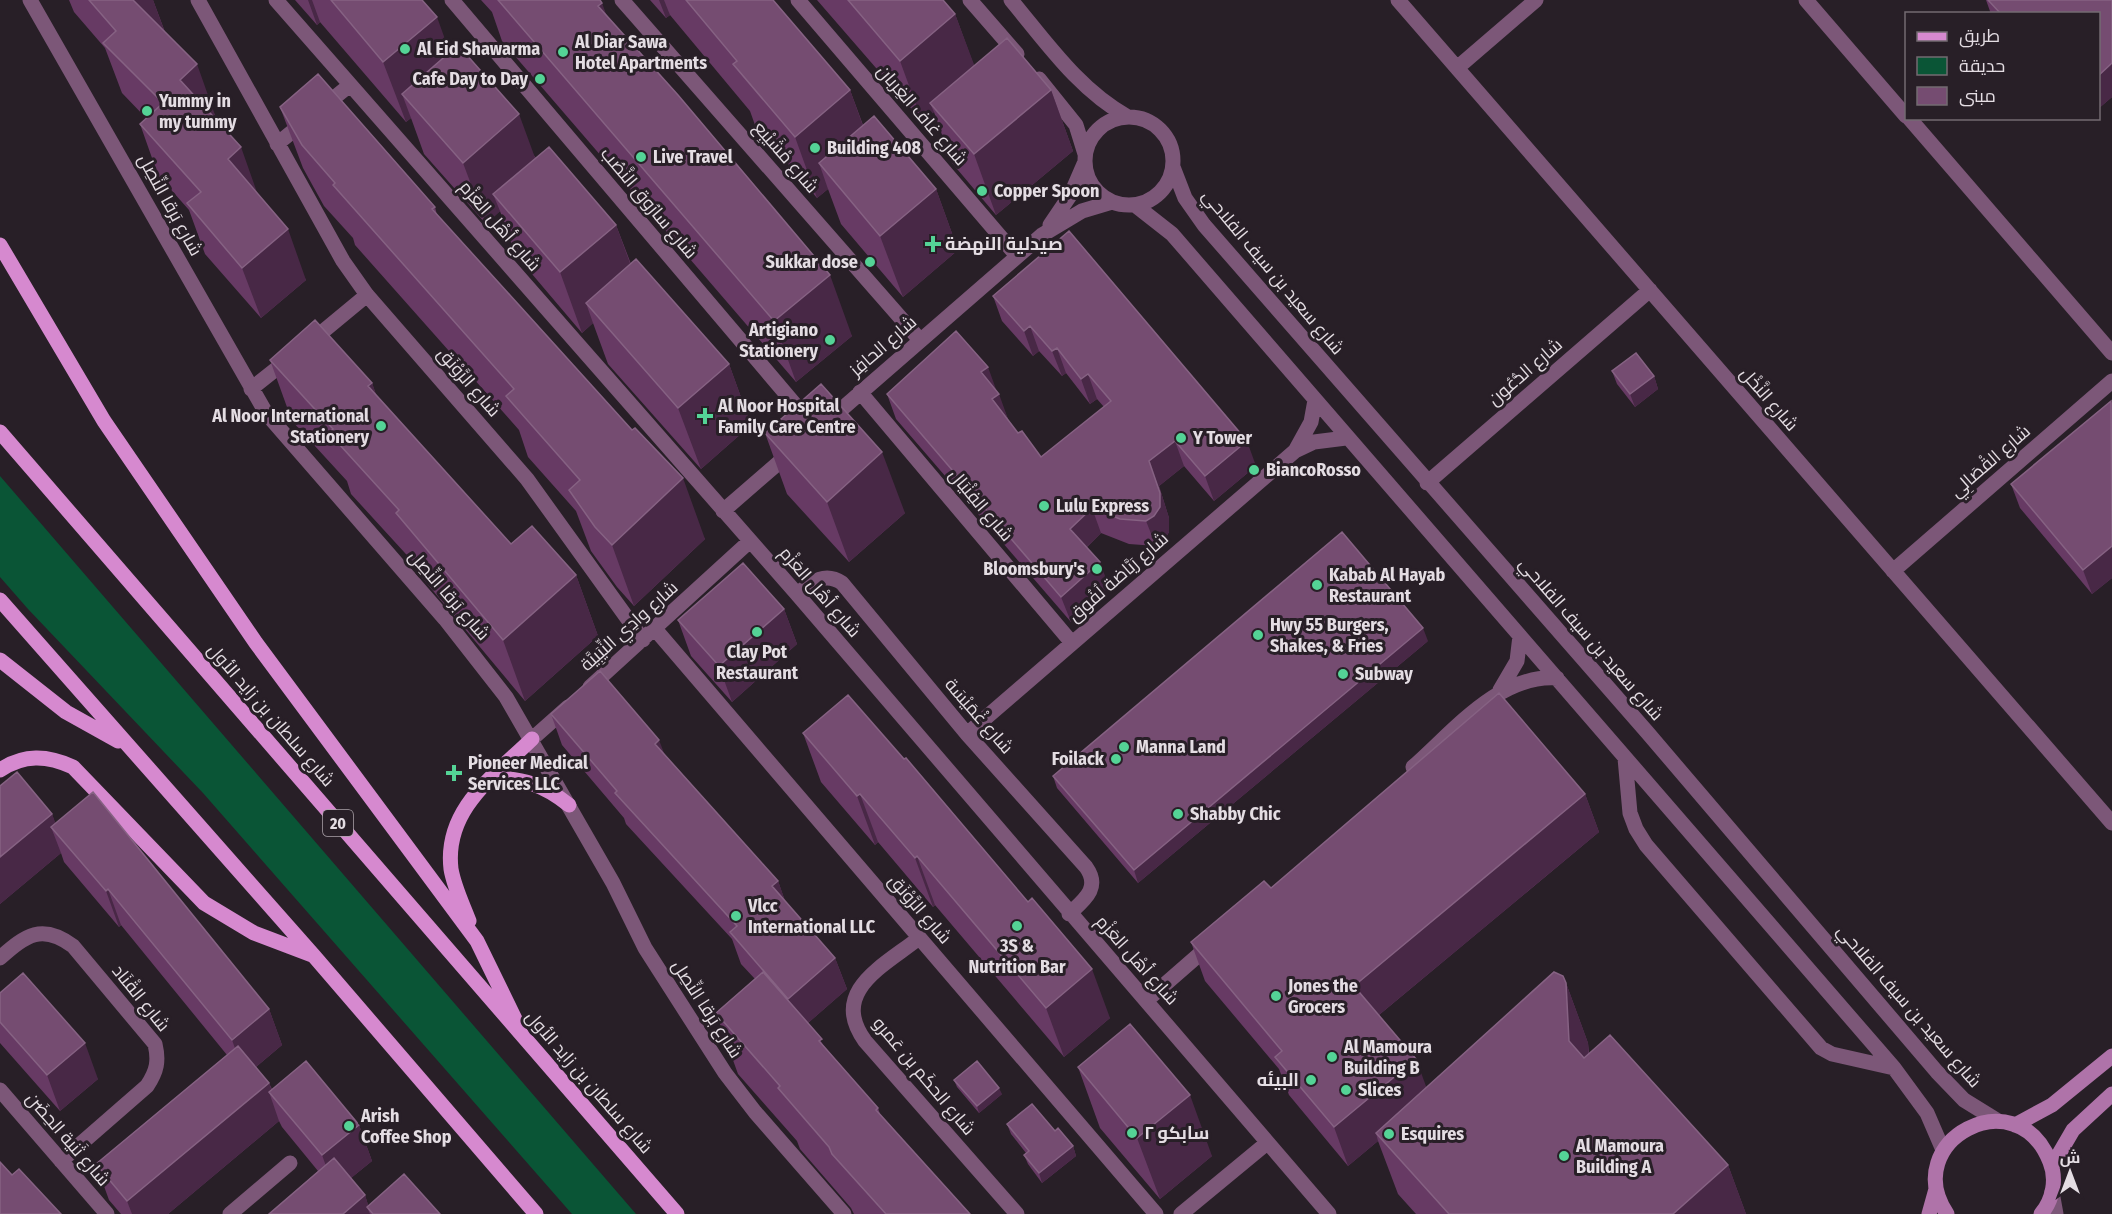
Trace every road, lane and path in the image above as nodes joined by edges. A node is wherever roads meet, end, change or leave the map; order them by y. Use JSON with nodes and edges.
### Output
{"nodes":[{"id":1,"x":30,"y":0,"type":"edge"},
{"id":2,"x":198,"y":0,"type":"edge"},
{"id":3,"x":276,"y":0,"type":"edge"},
{"id":4,"x":452,"y":0,"type":"edge"},
{"id":5,"x":622,"y":0,"type":"edge"},
{"id":6,"x":798,"y":0,"type":"edge"},
{"id":7,"x":970,"y":0,"type":"edge"},
{"id":8,"x":1011,"y":0,"type":"edge"},
{"id":9,"x":1398,"y":0,"type":"edge"},
{"id":10,"x":1536,"y":0,"type":"edge"},
{"id":11,"x":1806,"y":0,"type":"edge"},
{"id":12,"x":1457,"y":68,"type":"junction"},
{"id":13,"x":350,"y":85,"type":"junction"},
{"id":14,"x":1905,"y":114,"type":"edge"},
{"id":15,"x":1128,"y":117,"type":"junction"},
{"id":16,"x":1911,"y":120,"type":"edge"},
{"id":17,"x":277,"y":144,"type":"junction"},
{"id":18,"x":1084,"y":159,"type":"junction"},
{"id":19,"x":1173,"y":167,"type":"junction"},
{"id":20,"x":1112,"y":202,"type":"junction"},
{"id":21,"x":1135,"y":205,"type":"junction"},
{"id":22,"x":1042,"y":235,"type":"junction"},
{"id":23,"x":0,"y":244,"type":"edge"},
{"id":24,"x":1017,"y":256,"type":"junction"},
{"id":25,"x":1650,"y":290,"type":"junction"},
{"id":26,"x":367,"y":296,"type":"junction"},
{"id":27,"x":920,"y":340,"type":"junction"},
{"id":28,"x":2112,"y":353,"type":"edge"},
{"id":29,"x":2112,"y":381,"type":"edge"},
{"id":30,"x":251,"y":389,"type":"junction"},
{"id":31,"x":860,"y":392,"type":"junction"},
{"id":32,"x":1315,"y":400,"type":"junction"},
{"id":33,"x":0,"y":432,"type":"edge"},
{"id":34,"x":808,"y":438,"type":"junction"},
{"id":35,"x":1346,"y":438,"type":"junction"},
{"id":36,"x":1295,"y":451,"type":"junction"},
{"id":37,"x":1427,"y":483,"type":"junction"},
{"id":38,"x":723,"y":511,"type":"junction"},
{"id":39,"x":750,"y":541,"type":"junction"},
{"id":40,"x":1893,"y":571,"type":"junction"},
{"id":41,"x":797,"y":594,"type":"junction"},
{"id":42,"x":0,"y":600,"type":"edge"},
{"id":43,"x":655,"y":629,"type":"junction"},
{"id":44,"x":1520,"y":636,"type":"junction"},
{"id":45,"x":643,"y":640,"type":"junction"},
{"id":46,"x":1072,"y":643,"type":"junction"},
{"id":47,"x":0,"y":660,"type":"edge"},
{"id":48,"x":1557,"y":678,"type":"junction"},
{"id":49,"x":1498,"y":693,"type":"junction"},
{"id":50,"x":967,"y":734,"type":"junction"},
{"id":51,"x":532,"y":739,"type":"junction"},
{"id":52,"x":124,"y":743,"type":"junction"},
{"id":53,"x":1625,"y":758,"type":"junction"},
{"id":54,"x":0,"y":770,"type":"edge"},
{"id":55,"x":1404,"y":776,"type":"edge"},
{"id":56,"x":492,"y":778,"type":"junction"},
{"id":57,"x":569,"y":805,"type":"junction"},
{"id":58,"x":2112,"y":823,"type":"edge"},
{"id":59,"x":1069,"y":914,"type":"junction"},
{"id":60,"x":1223,"y":933,"type":"edge"},
{"id":61,"x":919,"y":938,"type":"junction"},
{"id":62,"x":477,"y":941,"type":"junction"},
{"id":63,"x":314,"y":956,"type":"junction"},
{"id":64,"x":0,"y":958,"type":"edge"},
{"id":65,"x":1147,"y":1000,"type":"junction"},
{"id":66,"x":525,"y":1038,"type":"junction"},
{"id":67,"x":2112,"y":1056,"type":"edge"},
{"id":68,"x":1894,"y":1068,"type":"junction"},
{"id":69,"x":0,"y":1090,"type":"edge"},
{"id":70,"x":2112,"y":1094,"type":"edge"},
{"id":71,"x":1998,"y":1121,"type":"junction"},
{"id":72,"x":2015,"y":1125,"type":"junction"},
{"id":73,"x":1267,"y":1143,"type":"junction"},
{"id":74,"x":1943,"y":1150,"type":"junction"},
{"id":75,"x":61,"y":1161,"type":"junction"},
{"id":76,"x":290,"y":1163,"type":"dead end"},
{"id":77,"x":2052,"y":1166,"type":"junction"},
{"id":78,"x":1936,"y":1189,"type":"junction"},
{"id":79,"x":2052,"y":1192,"type":"junction"},
{"id":80,"x":107,"y":1214,"type":"edge"},
{"id":81,"x":230,"y":1214,"type":"edge"},
{"id":82,"x":536,"y":1214,"type":"edge"},
{"id":83,"x":677,"y":1214,"type":"edge"},
{"id":84,"x":844,"y":1214,"type":"edge"},
{"id":85,"x":1017,"y":1214,"type":"edge"},
{"id":86,"x":1156,"y":1214,"type":"edge"},
{"id":87,"x":1181,"y":1214,"type":"edge"},
{"id":88,"x":1329,"y":1214,"type":"edge"},
{"id":89,"x":1929,"y":1214,"type":"edge"},
{"id":90,"x":1947,"y":1214,"type":"edge"},
{"id":91,"x":2041,"y":1214,"type":"edge"},
{"id":92,"x":2056,"y":1214,"type":"edge"}],
"edges":[{"from":1,"to":30,"type":"street","name":"شارع بَرقا النِّصِل"},
{"from":2,"to":17,"type":"street","name":"شارع الرَّوْنَق"},
{"from":3,"to":13,"type":"street","name":"شارع أهْل العَزْم"},
{"from":4,"to":34,"type":"street","name":"شارع سارُوق النَّصُب"},
{"from":5,"to":27,"type":"street","name":"شارع مْشَيْبِع"},
{"from":6,"to":24,"type":"street","name":"شارع غاف الغِربان"},
{"from":7,"to":18,"type":"street"},
{"from":8,"to":15,"type":"street"},
{"from":9,"to":12,"type":"street","name":"شارع النَّخْل"},
{"from":10,"to":12,"type":"street"},
{"from":11,"to":14,"type":"street"},
{"from":12,"to":25,"type":"street","name":"شارع النَّخْل"},
{"from":13,"to":17,"type":"street"},
{"from":13,"to":38,"type":"street","name":"شارع أهْل العَزْم"},
{"from":15,"to":18,"type":"street"},
{"from":15,"to":19,"type":"street"},
{"from":16,"to":28,"type":"street"},
{"from":17,"to":26,"type":"street","name":"شارع الرَّوْنَق"},
{"from":18,"to":20,"type":"street"},
{"from":18,"to":22,"type":"street","name":"شارع الحافِز"},
{"from":19,"to":21,"type":"street"},
{"from":19,"to":37,"type":"street","name":"شارع سعيد بن سيف الفلاحي"},
{"from":20,"to":21,"type":"street"},
{"from":20,"to":22,"type":"street","name":"شارع الحافِز"},
{"from":21,"to":32,"type":"street"},
{"from":22,"to":24,"type":"street","name":"شارع الحافِز"},
{"from":23,"to":62,"type":"main road"},
{"from":24,"to":27,"type":"street","name":"شارع الحافِز"},
{"from":25,"to":37,"type":"street","name":"شارع الدُّعُون"},
{"from":25,"to":40,"type":"street","name":"شارع النَّخْل"},
{"from":26,"to":30,"type":"street"},
{"from":26,"to":45,"type":"street","name":"شارع الرَّوْنَق"},
{"from":27,"to":31,"type":"street","name":"شارع الحافِز"},
{"from":29,"to":40,"type":"street","name":"شارع القْصَالِي"},
{"from":30,"to":51,"type":"street","name":"شارع بَرقا النِّصِل"},
{"from":31,"to":34,"type":"street","name":"شارع الحافِز"},
{"from":31,"to":46,"type":"street","name":"شارع الفِنْيَال"},
{"from":32,"to":35,"type":"street"},
{"from":32,"to":36,"type":"street","name":"شارع رَبَّاضة لُفُوق"},
{"from":33,"to":66,"type":"main road","name":"شارع سلطان بن زايد الأول","number":"20"},
{"from":34,"to":38,"type":"street","name":"شارع الحافِز"},
{"from":35,"to":36,"type":"street","name":"شارع رَبَّاضة لُفُوق"},
{"from":35,"to":44,"type":"street"},
{"from":36,"to":46,"type":"street","name":"شارع رَبَّاضة لُفُوق"},
{"from":37,"to":71,"type":"street","name":"شارع سعيد بن سيف الفلاحي"},
{"from":38,"to":39,"type":"street","name":"شارع أهْل العَزْم"},
{"from":39,"to":41,"type":"street","name":"شارع أهْل العَزْم"},
{"from":39,"to":43,"type":"street","name":"شارع وادِي النِّيَبِيَّة"},
{"from":40,"to":58,"type":"street","name":"شارع النَّخْل"},
{"from":41,"to":50,"type":"street","name":"شارع غْمَيْسَة"},
{"from":41,"to":59,"type":"street","name":"شارع أهْل العَزْم"},
{"from":42,"to":52,"type":"main road"},
{"from":43,"to":45,"type":"street","name":"شارع وادِي النِّيَبِيَّة"},
{"from":43,"to":61,"type":"street","name":"شارع الرَّوْنَق"},
{"from":44,"to":48,"type":"street"},
{"from":44,"to":49,"type":"street"},
{"from":45,"to":51,"type":"street","name":"شارع وادِي النِّيَبِيَّة"},
{"from":46,"to":50,"type":"street","name":"شارع رَبَّاضة لُفُوق"},
{"from":47,"to":52,"type":"main road"},
{"from":48,"to":49,"type":"street"},
{"from":48,"to":53,"type":"street"},
{"from":49,"to":55,"type":"street"},
{"from":50,"to":59,"type":"street","name":"شارع غْمَيْسَة"},
{"from":51,"to":56,"type":"main road"},
{"from":51,"to":57,"type":"street","name":"شارع بَرقا النِّصِل"},
{"from":52,"to":63,"type":"main road"},
{"from":53,"to":68,"type":"street"},
{"from":53,"to":68,"type":"street"},
{"from":54,"to":63,"type":"main road"},
{"from":56,"to":57,"type":"main road"},
{"from":56,"to":62,"type":"main road"},
{"from":57,"to":84,"type":"street","name":"شارع بَرقا النِّصِل"},
{"from":59,"to":65,"type":"street","name":"شارع أهْل العَزْم"},
{"from":60,"to":65,"type":"street"},
{"from":61,"to":85,"type":"street","name":"شارع الحكَم بن عَمرو"},
{"from":61,"to":86,"type":"street","name":"شارع الرَّوْنَق"},
{"from":62,"to":66,"type":"main road"},
{"from":63,"to":82,"type":"main road"},
{"from":64,"to":75,"type":"street","name":"شارع القْنَاد"},
{"from":65,"to":73,"type":"street","name":"شارع أهْل العَزْم"},
{"from":66,"to":83,"type":"main road","name":"شارع سلطان بن زايد الأول","number":"20"},
{"from":67,"to":72,"type":"main road"},
{"from":68,"to":74,"type":"street"},
{"from":69,"to":75,"type":"street","name":"شارع ثَنية الحِضَن"},
{"from":70,"to":77,"type":"main road"},
{"from":71,"to":72,"type":"main road"},
{"from":71,"to":74,"type":"main road"},
{"from":72,"to":77,"type":"main road"},
{"from":73,"to":87,"type":"street"},
{"from":73,"to":88,"type":"street","name":"شارع أهْل العَزْم"},
{"from":74,"to":78,"type":"main road"},
{"from":75,"to":80,"type":"street","name":"شارع ثَنية الحِضَن"},
{"from":76,"to":81,"type":"street"},
{"from":77,"to":79,"type":"main road"},
{"from":78,"to":89,"type":"main road"},
{"from":78,"to":90,"type":"main road"},
{"from":79,"to":91,"type":"main road"},
{"from":79,"to":92,"type":"street"}]}
